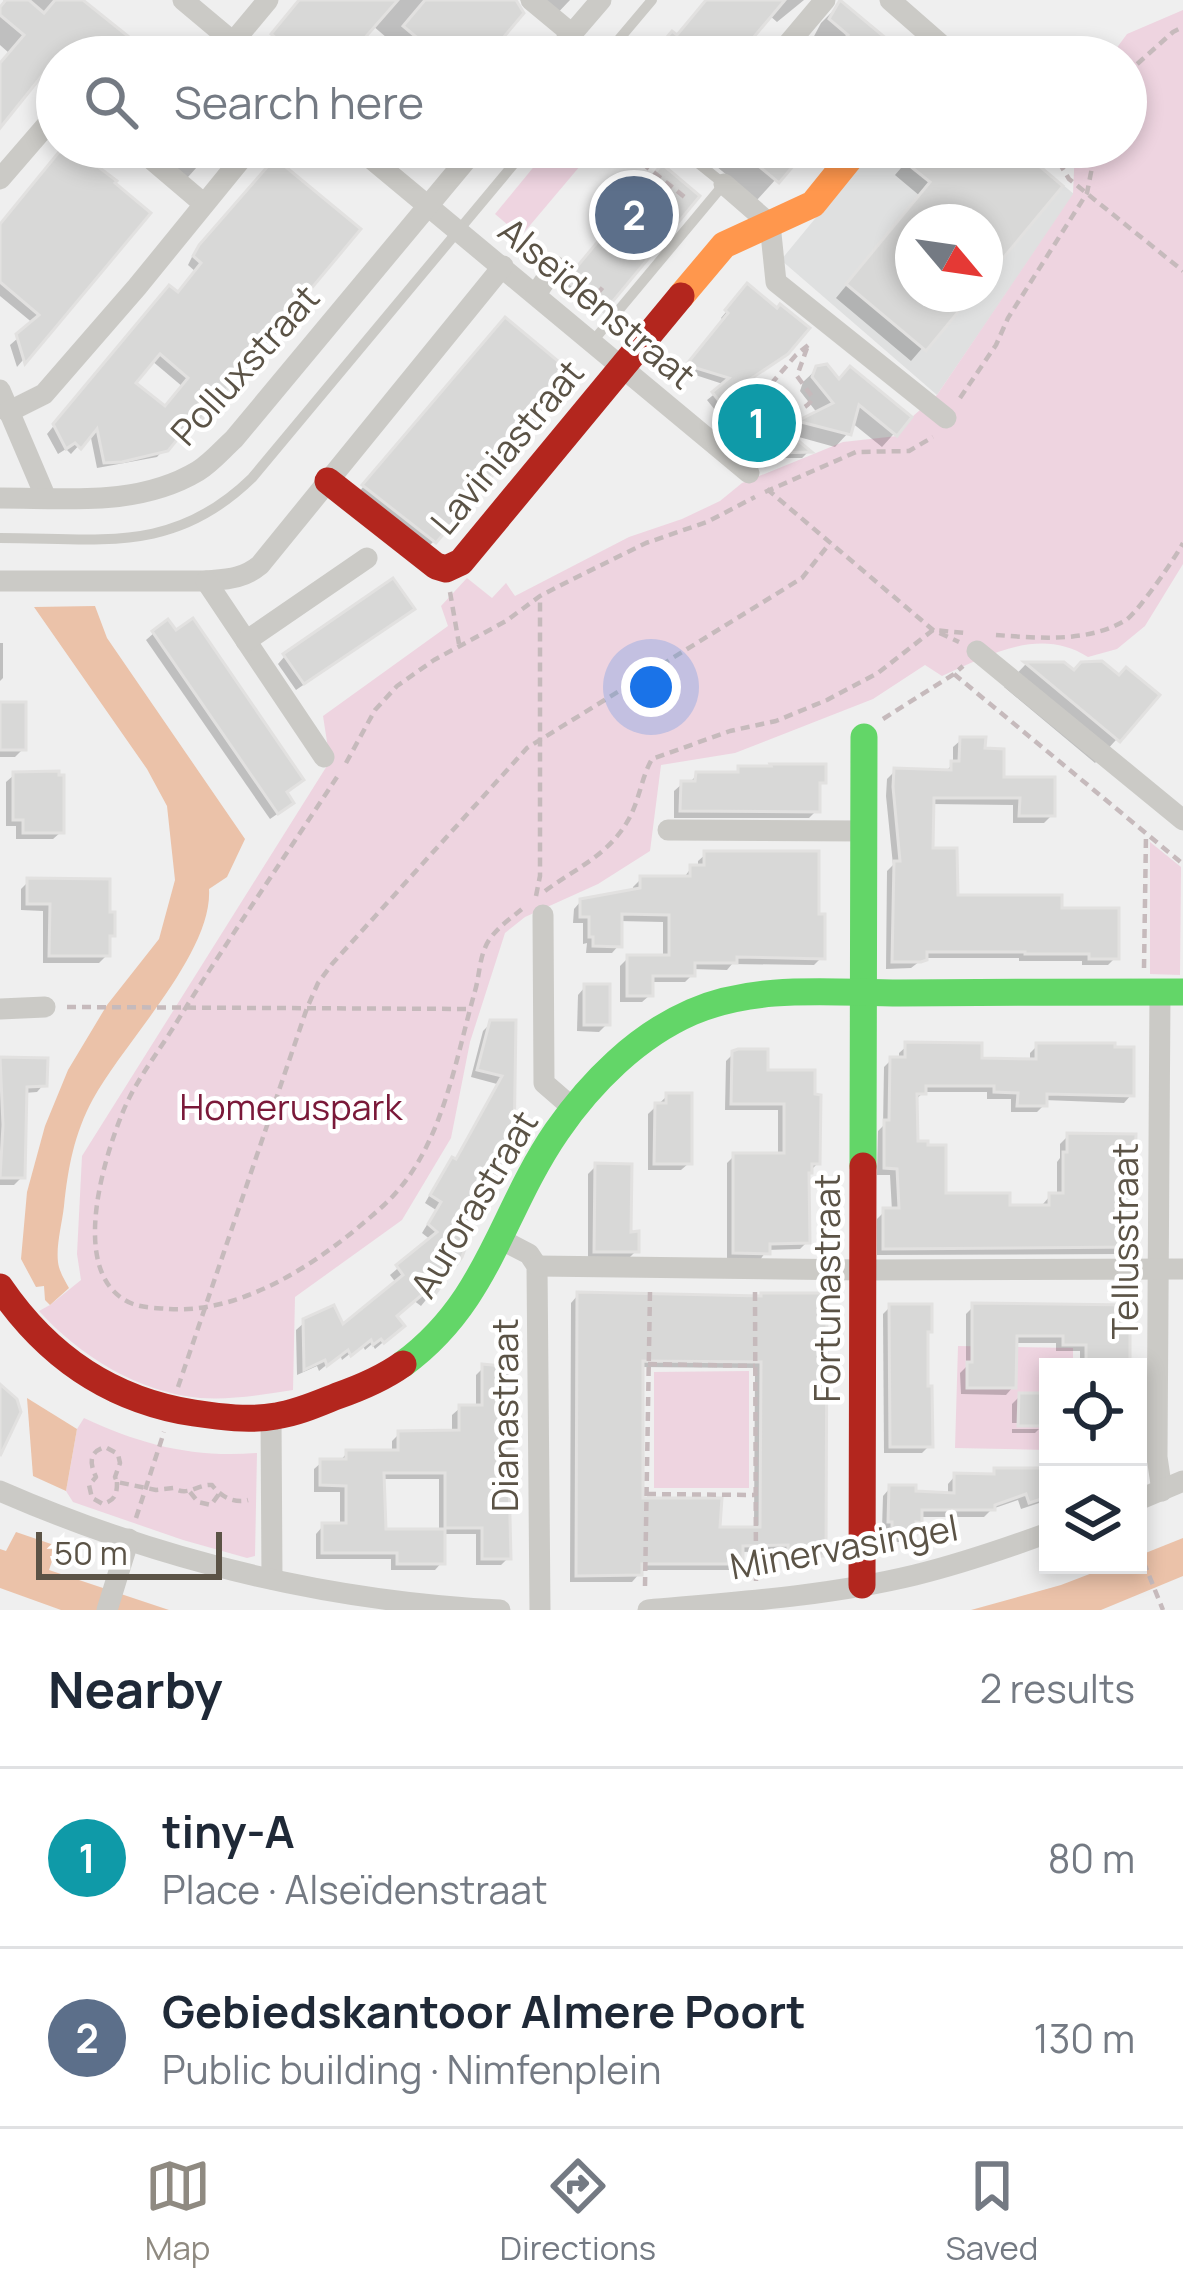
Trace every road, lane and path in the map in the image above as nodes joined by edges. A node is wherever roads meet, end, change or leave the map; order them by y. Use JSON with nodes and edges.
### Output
{"nodes":[{"id":1,"x":183,"y":0,"type":"edge"},
{"id":2,"x":268,"y":0,"type":"edge"},
{"id":3,"x":531,"y":0,"type":"edge"},
{"id":4,"x":601,"y":0,"type":"edge"},
{"id":5,"x":652,"y":0,"type":"edge"},
{"id":6,"x":825,"y":0,"type":"edge"},
{"id":7,"x":890,"y":0,"type":"edge"},
{"id":8,"x":1183,"y":27,"type":"edge"},
{"id":9,"x":572,"y":34,"type":"joint"},
{"id":10,"x":226,"y":36,"type":"edge"},
{"id":11,"x":238,"y":36,"type":"edge"},
{"id":12,"x":622,"y":36,"type":"edge"},
{"id":13,"x":795,"y":36,"type":"edge"},
{"id":14,"x":925,"y":36,"type":"edge"},
{"id":15,"x":1147,"y":55,"type":"edge"},
{"id":16,"x":36,"y":137,"type":"edge"},
{"id":17,"x":162,"y":168,"type":"edge"},
{"id":18,"x":233,"y":168,"type":"edge"},
{"id":19,"x":382,"y":168,"type":"edge"},
{"id":20,"x":459,"y":168,"type":"edge"},
{"id":21,"x":510,"y":168,"type":"edge"},
{"id":22,"x":649,"y":168,"type":"edge"},
{"id":23,"x":704,"y":168,"type":"edge"},
{"id":24,"x":842,"y":168,"type":"edge"},
{"id":25,"x":1063,"y":168,"type":"edge"},
{"id":26,"x":1092,"y":168,"type":"edge"},
{"id":27,"x":0,"y":179,"type":"edge"},
{"id":28,"x":724,"y":184,"type":"junction"},
{"id":29,"x":1087,"y":193,"type":"junction"},
{"id":30,"x":204,"y":204,"type":"junction"},
{"id":31,"x":427,"y":206,"type":"junction"},
{"id":32,"x":701,"y":210,"type":"junction"},
{"id":33,"x":770,"y":224,"type":"junction"},
{"id":34,"x":458,"y":230,"type":"junction"},
{"id":35,"x":503,"y":266,"type":"junction"},
{"id":36,"x":556,"y":266,"type":"dead end"},
{"id":37,"x":1183,"y":271,"type":"edge"},
{"id":38,"x":590,"y":277,"type":"dead end"},
{"id":39,"x":603,"y":287,"type":"dead end"},
{"id":40,"x":579,"y":291,"type":"dead end"},
{"id":41,"x":536,"y":294,"type":"junction"},
{"id":42,"x":591,"y":301,"type":"dead end"},
{"id":43,"x":827,"y":324,"type":"junction"},
{"id":44,"x":592,"y":341,"type":"junction"},
{"id":45,"x":806,"y":348,"type":"junction"},
{"id":46,"x":623,"y":367,"type":"junction"},
{"id":47,"x":0,"y":390,"type":"edge"},
{"id":48,"x":8,"y":412,"type":"junction"},
{"id":49,"x":946,"y":418,"type":"junction"},
{"id":50,"x":749,"y":473,"type":"joint"},
{"id":51,"x":328,"y":482,"type":"junction"},
{"id":52,"x":769,"y":490,"type":"junction"},
{"id":53,"x":0,"y":498,"type":"edge"},
{"id":54,"x":46,"y":498,"type":"junction"},
{"id":55,"x":0,"y":538,"type":"edge"},
{"id":56,"x":830,"y":543,"type":"junction"},
{"id":57,"x":1183,"y":543,"type":"edge"},
{"id":58,"x":367,"y":558,"type":"dead end"},
{"id":59,"x":446,"y":569,"type":"junction"},
{"id":60,"x":206,"y":580,"type":"junction"},
{"id":61,"x":0,"y":581,"type":"edge"},
{"id":62,"x":540,"y":596,"type":"junction"},
{"id":63,"x":933,"y":630,"type":"junction"},
{"id":64,"x":996,"y":635,"type":"dead end"},
{"id":65,"x":246,"y":641,"type":"junction"},
{"id":66,"x":976,"y":642,"type":"junction"},
{"id":67,"x":459,"y":644,"type":"junction"},
{"id":68,"x":954,"y":674,"type":"junction"},
{"id":69,"x":540,"y":737,"type":"junction"},
{"id":70,"x":864,"y":737,"type":"joint"},
{"id":71,"x":324,"y":757,"type":"dead end"},
{"id":72,"x":1180,"y":813,"type":"edge"},
{"id":73,"x":668,"y":830,"type":"dead end"},
{"id":74,"x":864,"y":831,"type":"junction"},
{"id":75,"x":1146,"y":833,"type":"junction"},
{"id":76,"x":1183,"y":864,"type":"edge"},
{"id":77,"x":540,"y":906,"type":"junction"},
{"id":78,"x":862,"y":991,"type":"junction"},
{"id":79,"x":1162,"y":992,"type":"edge"},
{"id":80,"x":188,"y":1005,"type":"junction"},
{"id":81,"x":89,"y":1006,"type":"dead end"},
{"id":82,"x":46,"y":1007,"type":"dead end"},
{"id":83,"x":307,"y":1008,"type":"junction"},
{"id":84,"x":469,"y":1009,"type":"junction"},
{"id":85,"x":0,"y":1010,"type":"edge"},
{"id":86,"x":574,"y":1109,"type":"junction"},
{"id":87,"x":502,"y":1240,"type":"junction"},
{"id":88,"x":537,"y":1266,"type":"junction"},
{"id":89,"x":650,"y":1267,"type":"junction"},
{"id":90,"x":755,"y":1269,"type":"junction"},
{"id":91,"x":1157,"y":1269,"type":"junction"},
{"id":92,"x":863,"y":1270,"type":"junction"},
{"id":93,"x":1183,"y":1270,"type":"edge"},
{"id":94,"x":0,"y":1287,"type":"edge"},
{"id":95,"x":206,"y":1307,"type":"junction"},
{"id":96,"x":649,"y":1364,"type":"junction"},
{"id":97,"x":755,"y":1366,"type":"junction"},
{"id":98,"x":271,"y":1417,"type":"junction"},
{"id":99,"x":117,"y":1482,"type":"junction"},
{"id":100,"x":1173,"y":1486,"type":"edge"},
{"id":101,"x":0,"y":1491,"type":"edge"},
{"id":102,"x":190,"y":1492,"type":"junction"},
{"id":103,"x":219,"y":1494,"type":"junction"},
{"id":104,"x":647,"y":1494,"type":"junction"},
{"id":105,"x":756,"y":1495,"type":"junction"},
{"id":106,"x":272,"y":1498,"type":"junction"},
{"id":107,"x":1039,"y":1536,"type":"edge"},
{"id":108,"x":126,"y":1550,"type":"junction"},
{"id":109,"x":1147,"y":1571,"type":"edge"},
{"id":110,"x":272,"y":1580,"type":"junction"},
{"id":111,"x":862,"y":1585,"type":"junction"},
{"id":112,"x":645,"y":1587,"type":"dead end"},
{"id":113,"x":757,"y":1600,"type":"junction"},
{"id":114,"x":107,"y":1610,"type":"edge"},
{"id":115,"x":500,"y":1610,"type":"edge"},
{"id":116,"x":540,"y":1610,"type":"edge"},
{"id":117,"x":648,"y":1610,"type":"edge"},
{"id":118,"x":1163,"y":1610,"type":"edge"}],
"edges":[{"from":1,"to":10,"type":"street"},
{"from":2,"to":11,"type":"street"},
{"from":3,"to":9,"type":"street"},
{"from":4,"to":9,"type":"street"},
{"from":5,"to":12,"type":"lane"},
{"from":6,"to":13,"type":"street"},
{"from":7,"to":14,"type":"street"},
{"from":8,"to":15,"type":"path"},
{"from":16,"to":27,"type":"street"},
{"from":17,"to":30,"type":"street"},
{"from":18,"to":30,"type":"street"},
{"from":19,"to":31,"type":"street","name":"Alseïdenstraat"},
{"from":20,"to":31,"type":"street","name":"Polluxstraat"},
{"from":21,"to":34,"type":"lane"},
{"from":22,"to":32,"type":"path"},
{"from":23,"to":28,"type":"lane"},
{"from":24,"to":33,"type":"street","name":"Laviniastraat"},
{"from":25,"to":29,"type":"path"},
{"from":26,"to":29,"type":"path"},
{"from":28,"to":32,"type":"lane"},
{"from":28,"to":33,"type":"street"},
{"from":29,"to":37,"type":"path"},
{"from":29,"to":49,"type":"path"},
{"from":30,"to":48,"type":"street"},
{"from":31,"to":34,"type":"street","name":"Alseïdenstraat"},
{"from":31,"to":54,"type":"street","name":"Polluxstraat"},
{"from":32,"to":44,"type":"lane"},
{"from":33,"to":43,"type":"street"},
{"from":33,"to":46,"type":"street","name":"Laviniastraat"},
{"from":34,"to":35,"type":"street","name":"Alseïdenstraat"},
{"from":34,"to":55,"type":"lane"},
{"from":35,"to":41,"type":"street","name":"Alseïdenstraat"},
{"from":35,"to":51,"type":"street"},
{"from":36,"to":41,"type":"street"},
{"from":38,"to":40,"type":"path"},
{"from":39,"to":42,"type":"path"},
{"from":41,"to":44,"type":"street","name":"Alseïdenstraat"},
{"from":43,"to":45,"type":"path"},
{"from":43,"to":49,"type":"street"},
{"from":44,"to":46,"type":"street","name":"Alseïdenstraat"},
{"from":45,"to":45,"type":"path"},
{"from":46,"to":50,"type":"street","name":"Alseïdenstraat"},
{"from":46,"to":59,"type":"street","name":"Laviniastraat"},
{"from":47,"to":48,"type":"street"},
{"from":48,"to":54,"type":"street"},
{"from":49,"to":52,"type":"path"},
{"from":50,"to":52,"type":"path"},
{"from":51,"to":59,"type":"street","name":"Laviniastraat"},
{"from":51,"to":60,"type":"street"},
{"from":52,"to":56,"type":"path"},
{"from":52,"to":62,"type":"path"},
{"from":53,"to":54,"type":"street","name":"Polluxstraat"},
{"from":56,"to":63,"type":"path"},
{"from":56,"to":69,"type":"path"},
{"from":57,"to":64,"type":"path"},
{"from":58,"to":65,"type":"street"},
{"from":59,"to":67,"type":"path"},
{"from":60,"to":61,"type":"street"},
{"from":60,"to":65,"type":"street"},
{"from":62,"to":67,"type":"path"},
{"from":62,"to":69,"type":"path"},
{"from":63,"to":66,"type":"path"},
{"from":63,"to":66,"type":"path"},
{"from":63,"to":77,"type":"path"},
{"from":65,"to":71,"type":"street"},
{"from":66,"to":68,"type":"path"},
{"from":66,"to":72,"type":"street"},
{"from":67,"to":80,"type":"path"},
{"from":68,"to":70,"type":"path"},
{"from":68,"to":75,"type":"path"},
{"from":69,"to":77,"type":"path"},
{"from":69,"to":83,"type":"path"},
{"from":70,"to":74,"type":"street","name":"Fortunastraat"},
{"from":73,"to":74,"type":"street"},
{"from":74,"to":78,"type":"street","name":"Fortunastraat"},
{"from":75,"to":76,"type":"path"},
{"from":75,"to":79,"type":"path"},
{"from":77,"to":84,"type":"path"},
{"from":77,"to":86,"type":"street"},
{"from":78,"to":79,"type":"street","name":"Aurorastraat"},
{"from":78,"to":86,"type":"street","name":"Aurorastraat"},
{"from":78,"to":92,"type":"street","name":"Fortunastraat"},
{"from":79,"to":91,"type":"street","name":"Tellusstraat"},
{"from":80,"to":81,"type":"path"},
{"from":80,"to":83,"type":"path"},
{"from":80,"to":95,"type":"path"},
{"from":82,"to":85,"type":"street"},
{"from":83,"to":84,"type":"path"},
{"from":83,"to":95,"type":"path"},
{"from":84,"to":95,"type":"path"},
{"from":86,"to":87,"type":"street","name":"Aurorastraat"},
{"from":87,"to":88,"type":"street","name":"Dianastraat"},
{"from":87,"to":98,"type":"street","name":"Aurorastraat"},
{"from":88,"to":89,"type":"street"},
{"from":88,"to":116,"type":"street","name":"Dianastraat"},
{"from":89,"to":90,"type":"street"},
{"from":89,"to":96,"type":"path"},
{"from":90,"to":92,"type":"street"},
{"from":90,"to":97,"type":"path"},
{"from":91,"to":92,"type":"street"},
{"from":91,"to":93,"type":"street"},
{"from":91,"to":100,"type":"street","name":"Tellusstraat"},
{"from":92,"to":111,"type":"street","name":"Fortunastraat"},
{"from":94,"to":98,"type":"street","name":"Aurorastraat"},
{"from":96,"to":97,"type":"path"},
{"from":96,"to":104,"type":"path"},
{"from":97,"to":105,"type":"path"},
{"from":98,"to":106,"type":"street"},
{"from":99,"to":99,"type":"path"},
{"from":99,"to":102,"type":"path"},
{"from":101,"to":108,"type":"street"},
{"from":102,"to":103,"type":"path"},
{"from":102,"to":103,"type":"path"},
{"from":103,"to":106,"type":"path"},
{"from":104,"to":105,"type":"path"},
{"from":104,"to":112,"type":"path"},
{"from":105,"to":113,"type":"path"},
{"from":106,"to":110,"type":"street"},
{"from":107,"to":111,"type":"street","name":"Minervasingel"},
{"from":108,"to":110,"type":"street"},
{"from":108,"to":114,"type":"street"},
{"from":109,"to":118,"type":"path"},
{"from":110,"to":115,"type":"street"},
{"from":111,"to":113,"type":"street","name":"Minervasingel"},
{"from":113,"to":117,"type":"street","name":"Minervasingel"}]}
